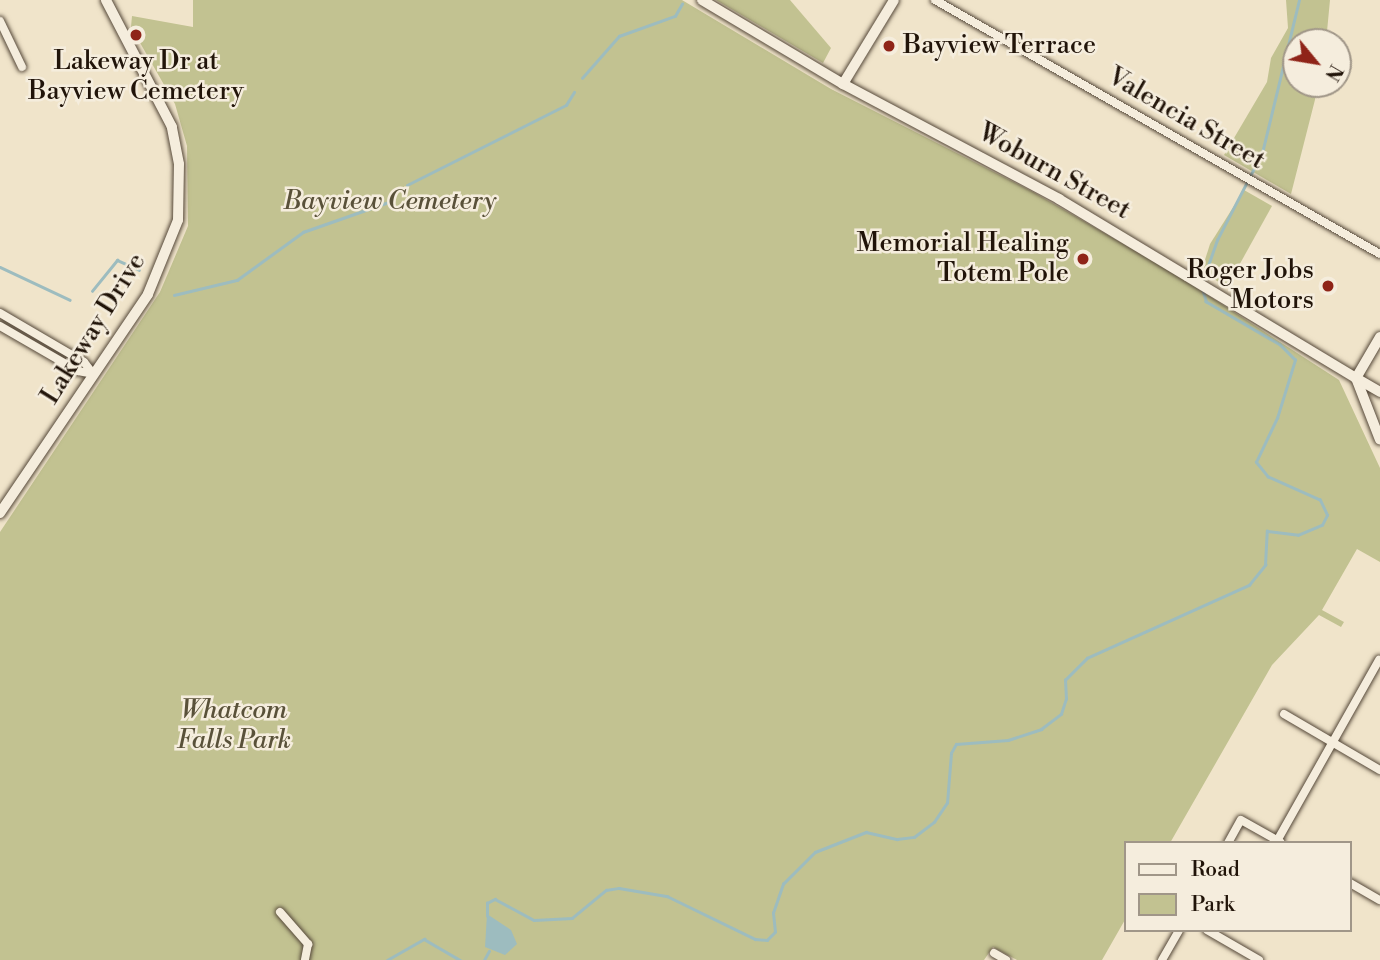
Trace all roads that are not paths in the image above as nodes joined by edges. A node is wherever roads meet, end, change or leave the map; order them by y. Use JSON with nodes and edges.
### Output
{"nodes":[{"id":1,"x":106,"y":0,"type":"edge"},
{"id":2,"x":702,"y":0,"type":"edge"},
{"id":3,"x":894,"y":0,"type":"edge"},
{"id":4,"x":935,"y":0,"type":"edge"},
{"id":5,"x":0,"y":20,"type":"edge"},
{"id":6,"x":22,"y":67,"type":"dead end"},
{"id":7,"x":843,"y":84,"type":"junction"},
{"id":8,"x":1380,"y":254,"type":"edge"},
{"id":9,"x":0,"y":313,"type":"edge"},
{"id":10,"x":0,"y":326,"type":"edge"},
{"id":11,"x":1380,"y":337,"type":"edge"},
{"id":12,"x":93,"y":374,"type":"junction"},
{"id":13,"x":1356,"y":378,"type":"junction"},
{"id":14,"x":1380,"y":392,"type":"edge"},
{"id":15,"x":1380,"y":440,"type":"edge"},
{"id":16,"x":0,"y":513,"type":"edge"},
{"id":17,"x":1379,"y":660,"type":"edge"},
{"id":18,"x":1284,"y":714,"type":"dead end"},
{"id":19,"x":1333,"y":743,"type":"junction"},
{"id":20,"x":1380,"y":770,"type":"edge"},
{"id":21,"x":1229,"y":841,"type":"edge"},
{"id":22,"x":1277,"y":841,"type":"edge"},
{"id":23,"x":1280,"y":841,"type":"edge"},
{"id":24,"x":1352,"y":884,"type":"edge"},
{"id":25,"x":1380,"y":900,"type":"edge"},
{"id":26,"x":279,"y":912,"type":"dead end"},
{"id":27,"x":1178,"y":932,"type":"edge"},
{"id":28,"x":1210,"y":932,"type":"edge"},
{"id":29,"x":994,"y":953,"type":"dead end"},
{"id":30,"x":305,"y":960,"type":"edge"},
{"id":31,"x":1006,"y":960,"type":"edge"},
{"id":32,"x":1162,"y":960,"type":"edge"},
{"id":33,"x":1259,"y":960,"type":"edge"}],
"edges":[{"from":1,"to":12,"type":"main road","name":"Lakeway Drive"},
{"from":2,"to":7,"type":"street","name":"Woburn Street"},
{"from":3,"to":7,"type":"street"},
{"from":4,"to":8,"type":"street","name":"Valencia Street"},
{"from":5,"to":6,"type":"street"},
{"from":7,"to":13,"type":"street","name":"Woburn Street"},
{"from":9,"to":12,"type":"street"},
{"from":10,"to":12,"type":"street"},
{"from":11,"to":13,"type":"main road"},
{"from":12,"to":16,"type":"main road","name":"Lakeway Drive"},
{"from":13,"to":14,"type":"main road","name":"Woburn Street"},
{"from":13,"to":15,"type":"street"},
{"from":17,"to":19,"type":"street"},
{"from":18,"to":19,"type":"street"},
{"from":19,"to":20,"type":"street"},
{"from":19,"to":23,"type":"street"},
{"from":21,"to":22,"type":"street"},
{"from":24,"to":25,"type":"street"},
{"from":26,"to":30,"type":"street"},
{"from":27,"to":32,"type":"street"},
{"from":28,"to":33,"type":"street"},
{"from":29,"to":31,"type":"street"}]}
